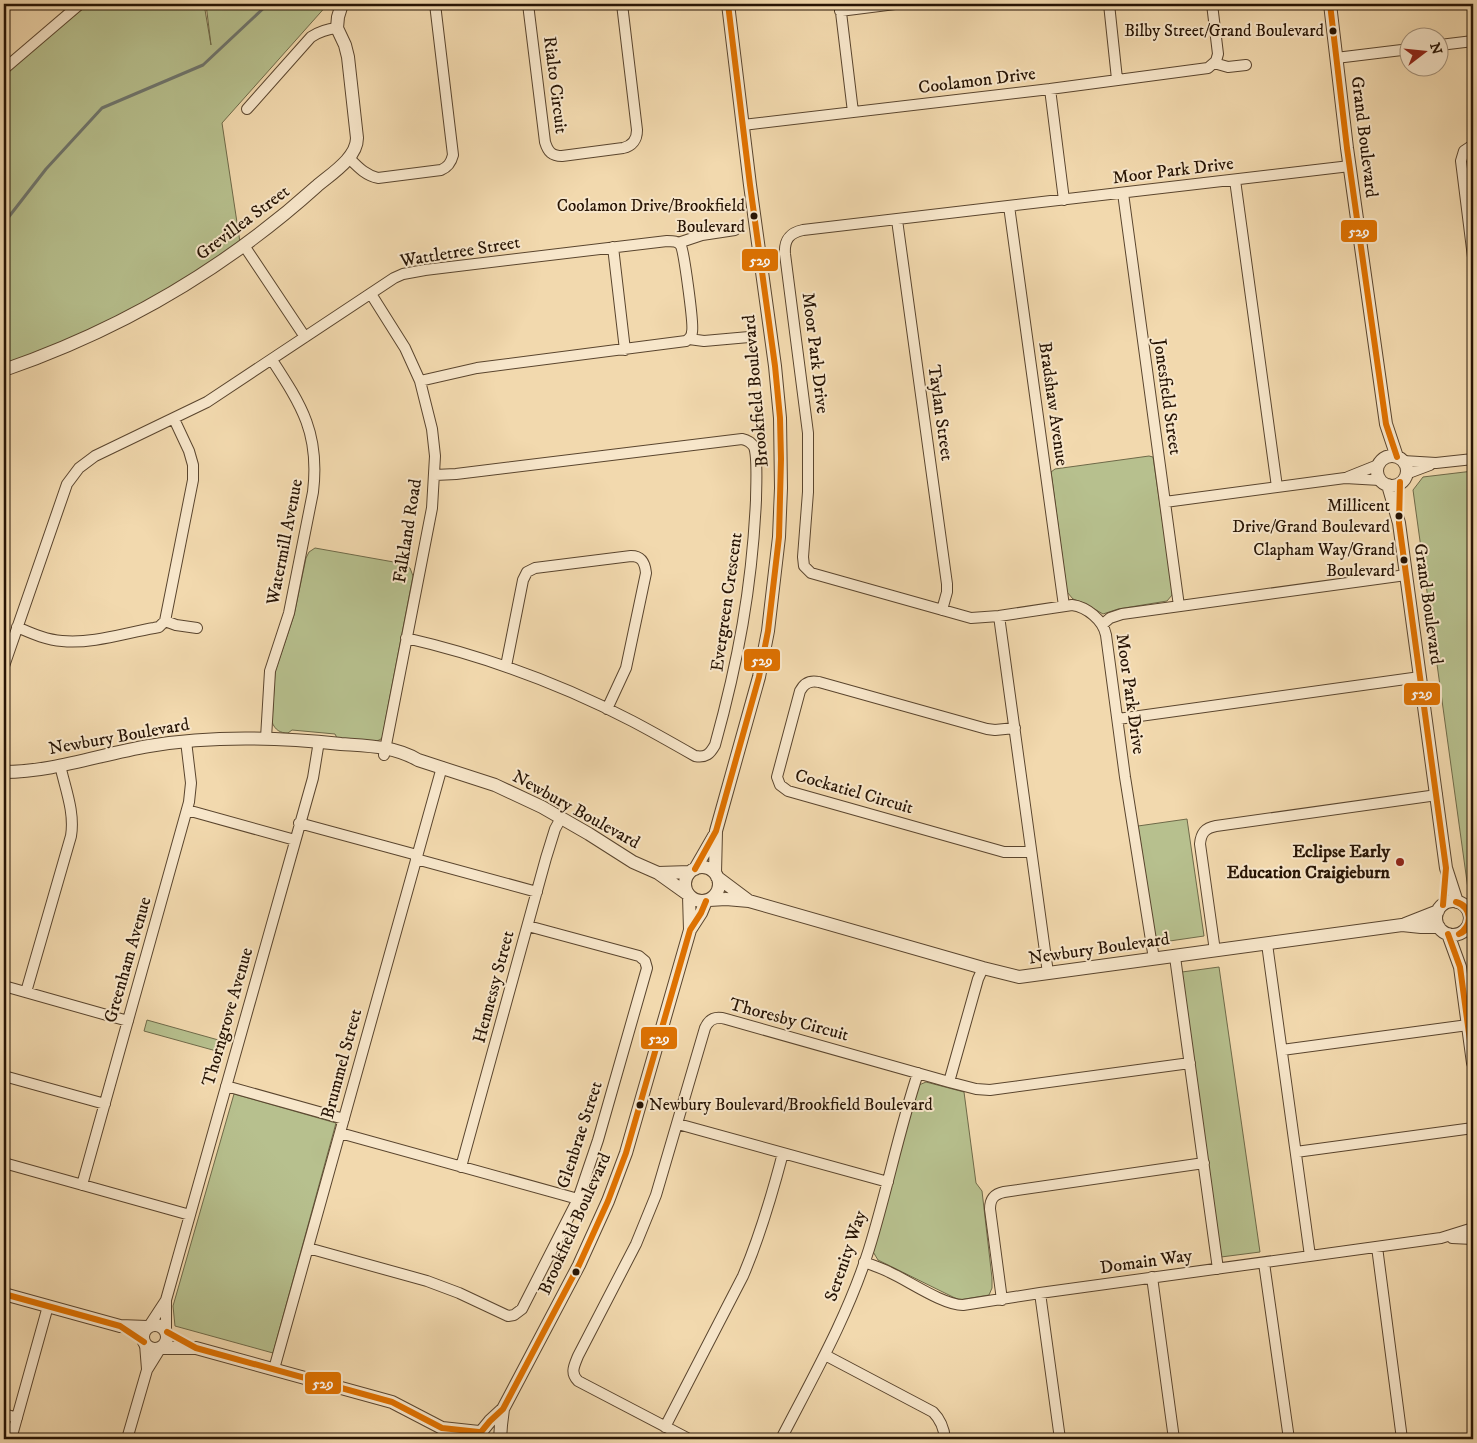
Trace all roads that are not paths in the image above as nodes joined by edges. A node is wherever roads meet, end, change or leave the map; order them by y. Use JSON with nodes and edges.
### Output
{"nodes":[{"id":1,"x":78,"y":4,"type":"edge"},
{"id":2,"x":342,"y":4,"type":"edge"},
{"id":3,"x":435,"y":4,"type":"edge"},
{"id":4,"x":528,"y":4,"type":"edge"},
{"id":5,"x":622,"y":4,"type":"edge"},
{"id":6,"x":728,"y":4,"type":"edge"},
{"id":7,"x":895,"y":4,"type":"edge"},
{"id":8,"x":1109,"y":4,"type":"edge"},
{"id":9,"x":1212,"y":4,"type":"edge"},
{"id":10,"x":1330,"y":4,"type":"edge"},
{"id":11,"x":840,"y":7,"type":"edge"},
{"id":12,"x":337,"y":28,"type":"junction"},
{"id":13,"x":1473,"y":41,"type":"edge"},
{"id":14,"x":1450,"y":44,"type":"edge"},
{"id":15,"x":1400,"y":50,"type":"edge"},
{"id":16,"x":1336,"y":58,"type":"junction"},
{"id":17,"x":1214,"y":63,"type":"junction"},
{"id":18,"x":1246,"y":65,"type":"dead end"},
{"id":19,"x":4,"y":69,"type":"edge"},
{"id":20,"x":1117,"y":79,"type":"junction"},
{"id":21,"x":1050,"y":89,"type":"junction"},
{"id":22,"x":247,"y":108,"type":"dead end"},
{"id":23,"x":853,"y":112,"type":"junction"},
{"id":24,"x":743,"y":126,"type":"junction"},
{"id":25,"x":1473,"y":145,"type":"edge"},
{"id":26,"x":349,"y":158,"type":"junction"},
{"id":27,"x":1350,"y":166,"type":"junction"},
{"id":28,"x":1235,"y":180,"type":"junction"},
{"id":29,"x":1123,"y":193,"type":"junction"},
{"id":30,"x":1064,"y":200,"type":"junction"},
{"id":31,"x":1009,"y":206,"type":"junction"},
{"id":32,"x":897,"y":220,"type":"junction"},
{"id":33,"x":735,"y":230,"type":"dead end"},
{"id":34,"x":678,"y":243,"type":"junction"},
{"id":35,"x":245,"y":246,"type":"junction"},
{"id":36,"x":613,"y":247,"type":"junction"},
{"id":37,"x":1473,"y":257,"type":"edge"},
{"id":38,"x":371,"y":294,"type":"junction"},
{"id":39,"x":305,"y":337,"type":"junction"},
{"id":40,"x":749,"y":337,"type":"dead end"},
{"id":41,"x":689,"y":339,"type":"junction"},
{"id":42,"x":625,"y":350,"type":"junction"},
{"id":43,"x":272,"y":360,"type":"junction"},
{"id":44,"x":4,"y":370,"type":"edge"},
{"id":45,"x":420,"y":381,"type":"junction"},
{"id":46,"x":174,"y":419,"type":"junction"},
{"id":47,"x":1386,"y":424,"type":"junction"},
{"id":48,"x":1400,"y":459,"type":"junction"},
{"id":49,"x":1473,"y":459,"type":"edge"},
{"id":50,"x":1381,"y":462,"type":"junction"},
{"id":51,"x":1436,"y":463,"type":"junction"},
{"id":52,"x":434,"y":475,"type":"junction"},
{"id":53,"x":1345,"y":478,"type":"junction"},
{"id":54,"x":1394,"y":480,"type":"junction"},
{"id":55,"x":1277,"y":487,"type":"junction"},
{"id":56,"x":1165,"y":502,"type":"junction"},
{"id":57,"x":1406,"y":575,"type":"junction"},
{"id":58,"x":1064,"y":606,"type":"junction"},
{"id":59,"x":1179,"y":606,"type":"junction"},
{"id":60,"x":942,"y":610,"type":"junction"},
{"id":61,"x":999,"y":616,"type":"junction"},
{"id":62,"x":165,"y":621,"type":"junction"},
{"id":63,"x":1103,"y":624,"type":"junction"},
{"id":64,"x":17,"y":628,"type":"junction"},
{"id":65,"x":197,"y":628,"type":"dead end"},
{"id":66,"x":406,"y":638,"type":"junction"},
{"id":67,"x":4,"y":666,"type":"edge"},
{"id":68,"x":506,"y":666,"type":"junction"},
{"id":69,"x":1420,"y":677,"type":"junction"},
{"id":70,"x":607,"y":709,"type":"junction"},
{"id":71,"x":1118,"y":718,"type":"junction"},
{"id":72,"x":1015,"y":728,"type":"junction"},
{"id":73,"x":266,"y":738,"type":"junction"},
{"id":74,"x":186,"y":741,"type":"junction"},
{"id":75,"x":319,"y":741,"type":"junction"},
{"id":76,"x":384,"y":752,"type":"junction"},
{"id":77,"x":60,"y":765,"type":"junction"},
{"id":78,"x":442,"y":766,"type":"junction"},
{"id":79,"x":4,"y":772,"type":"edge"},
{"id":80,"x":22,"y":772,"type":"junction"},
{"id":81,"x":4,"y":780,"type":"edge"},
{"id":82,"x":1437,"y":795,"type":"junction"},
{"id":83,"x":187,"y":810,"type":"junction"},
{"id":84,"x":561,"y":818,"type":"junction"},
{"id":85,"x":300,"y":823,"type":"junction"},
{"id":86,"x":716,"y":831,"type":"junction"},
{"id":87,"x":295,"y":840,"type":"junction"},
{"id":88,"x":1032,"y":852,"type":"junction"},
{"id":89,"x":416,"y":857,"type":"junction"},
{"id":90,"x":1446,"y":868,"type":"junction"},
{"id":91,"x":692,"y":870,"type":"junction"},
{"id":92,"x":658,"y":872,"type":"junction"},
{"id":93,"x":716,"y":875,"type":"junction"},
{"id":94,"x":537,"y":892,"type":"junction"},
{"id":95,"x":688,"y":894,"type":"junction"},
{"id":96,"x":707,"y":901,"type":"junction"},
{"id":97,"x":749,"y":901,"type":"junction"},
{"id":98,"x":1465,"y":904,"type":"edge"},
{"id":99,"x":1441,"y":908,"type":"junction"},
{"id":100,"x":1402,"y":925,"type":"junction"},
{"id":101,"x":1468,"y":925,"type":"edge"},
{"id":102,"x":528,"y":926,"type":"junction"},
{"id":103,"x":690,"y":930,"type":"junction"},
{"id":104,"x":1444,"y":930,"type":"junction"},
{"id":105,"x":1267,"y":944,"type":"junction"},
{"id":106,"x":1214,"y":951,"type":"junction"},
{"id":107,"x":1175,"y":957,"type":"junction"},
{"id":108,"x":1154,"y":960,"type":"junction"},
{"id":109,"x":983,"y":968,"type":"junction"},
{"id":110,"x":1460,"y":968,"type":"junction"},
{"id":111,"x":1048,"y":974,"type":"junction"},
{"id":112,"x":4,"y":986,"type":"edge"},
{"id":113,"x":26,"y":992,"type":"junction"},
{"id":114,"x":128,"y":1021,"type":"junction"},
{"id":115,"x":1468,"y":1025,"type":"junction"},
{"id":116,"x":1282,"y":1050,"type":"junction"},
{"id":117,"x":1190,"y":1063,"type":"junction"},
{"id":118,"x":1473,"y":1063,"type":"edge"},
{"id":119,"x":918,"y":1073,"type":"junction"},
{"id":120,"x":4,"y":1076,"type":"edge"},
{"id":121,"x":949,"y":1082,"type":"junction"},
{"id":122,"x":226,"y":1086,"type":"junction"},
{"id":123,"x":105,"y":1104,"type":"junction"},
{"id":124,"x":344,"y":1118,"type":"junction"},
{"id":125,"x":678,"y":1124,"type":"junction"},
{"id":126,"x":1473,"y":1128,"type":"edge"},
{"id":127,"x":340,"y":1133,"type":"junction"},
{"id":128,"x":1296,"y":1152,"type":"junction"},
{"id":129,"x":784,"y":1153,"type":"junction"},
{"id":130,"x":4,"y":1163,"type":"edge"},
{"id":131,"x":1204,"y":1163,"type":"junction"},
{"id":132,"x":460,"y":1167,"type":"junction"},
{"id":133,"x":888,"y":1182,"type":"junction"},
{"id":134,"x":82,"y":1185,"type":"junction"},
{"id":135,"x":578,"y":1199,"type":"junction"},
{"id":136,"x":190,"y":1215,"type":"junction"},
{"id":137,"x":1473,"y":1228,"type":"edge"},
{"id":138,"x":1441,"y":1238,"type":"junction"},
{"id":139,"x":1473,"y":1239,"type":"edge"},
{"id":140,"x":1377,"y":1247,"type":"junction"},
{"id":141,"x":308,"y":1248,"type":"junction"},
{"id":142,"x":1310,"y":1256,"type":"junction"},
{"id":143,"x":864,"y":1262,"type":"junction"},
{"id":144,"x":1264,"y":1262,"type":"junction"},
{"id":145,"x":1218,"y":1269,"type":"junction"},
{"id":146,"x":1152,"y":1278,"type":"junction"},
{"id":147,"x":1040,"y":1293,"type":"junction"},
{"id":148,"x":4,"y":1294,"type":"edge"},
{"id":149,"x":166,"y":1300,"type":"junction"},
{"id":150,"x":1002,"y":1300,"type":"junction"},
{"id":151,"x":48,"y":1306,"type":"junction"},
{"id":152,"x":120,"y":1326,"type":"junction"},
{"id":153,"x":148,"y":1327,"type":"junction"},
{"id":154,"x":166,"y":1331,"type":"junction"},
{"id":155,"x":144,"y":1343,"type":"junction"},
{"id":156,"x":161,"y":1348,"type":"junction"},
{"id":157,"x":196,"y":1348,"type":"junction"},
{"id":158,"x":825,"y":1355,"type":"junction"},
{"id":159,"x":274,"y":1369,"type":"junction"},
{"id":160,"x":147,"y":1370,"type":"junction"},
{"id":161,"x":503,"y":1409,"type":"junction"},
{"id":162,"x":4,"y":1414,"type":"edge"},
{"id":163,"x":17,"y":1418,"type":"junction"},
{"id":164,"x":665,"y":1427,"type":"junction"},
{"id":165,"x":442,"y":1428,"type":"junction"},
{"id":166,"x":476,"y":1434,"type":"edge"},
{"id":167,"x":11,"y":1439,"type":"edge"},
{"id":168,"x":127,"y":1439,"type":"edge"},
{"id":169,"x":454,"y":1439,"type":"edge"},
{"id":170,"x":499,"y":1439,"type":"edge"},
{"id":171,"x":690,"y":1439,"type":"edge"},
{"id":172,"x":781,"y":1439,"type":"edge"},
{"id":173,"x":945,"y":1439,"type":"edge"},
{"id":174,"x":1060,"y":1439,"type":"edge"},
{"id":175,"x":1174,"y":1439,"type":"edge"},
{"id":176,"x":1290,"y":1439,"type":"edge"},
{"id":177,"x":1402,"y":1439,"type":"edge"}],
"edges":[{"from":1,"to":19,"type":"street"},
{"from":2,"to":12,"type":"street"},
{"from":3,"to":26,"type":"street"},
{"from":4,"to":5,"type":"street","name":"Rialto Circuit"},
{"from":6,"to":24,"type":"street","name":"Brookfield Boulevard"},
{"from":7,"to":11,"type":"street"},
{"from":8,"to":20,"type":"street"},
{"from":9,"to":17,"type":"street"},
{"from":10,"to":16,"type":"street","name":"Grand Boulevard"},
{"from":11,"to":23,"type":"street"},
{"from":12,"to":22,"type":"street"},
{"from":12,"to":26,"type":"street","name":"Grevillea Street"},
{"from":13,"to":14,"type":"street"},
{"from":15,"to":16,"type":"street"},
{"from":16,"to":27,"type":"street","name":"Grand Boulevard"},
{"from":17,"to":18,"type":"street","name":"Coolamon Drive"},
{"from":17,"to":20,"type":"street","name":"Coolamon Drive"},
{"from":20,"to":21,"type":"street","name":"Coolamon Drive"},
{"from":21,"to":23,"type":"street","name":"Coolamon Drive"},
{"from":21,"to":30,"type":"street"},
{"from":23,"to":24,"type":"street","name":"Coolamon Drive"},
{"from":24,"to":86,"type":"street","name":"Brookfield Boulevard"},
{"from":25,"to":37,"type":"street"},
{"from":26,"to":35,"type":"street","name":"Grevillea Street"},
{"from":27,"to":28,"type":"street","name":"Moor Park Drive"},
{"from":27,"to":47,"type":"street","name":"Grand Boulevard"},
{"from":28,"to":29,"type":"street","name":"Moor Park Drive"},
{"from":28,"to":55,"type":"street"},
{"from":29,"to":30,"type":"street","name":"Moor Park Drive"},
{"from":29,"to":56,"type":"street","name":"Jonesfield Street"},
{"from":30,"to":31,"type":"street","name":"Moor Park Drive"},
{"from":31,"to":32,"type":"street","name":"Moor Park Drive"},
{"from":31,"to":58,"type":"street","name":"Bradshaw Avenue"},
{"from":32,"to":60,"type":"street","name":"Taylan Street"},
{"from":32,"to":60,"type":"street","name":"Moor Park Drive"},
{"from":33,"to":34,"type":"street","name":"Wattletree Street"},
{"from":34,"to":36,"type":"street","name":"Wattletree Street"},
{"from":34,"to":41,"type":"street"},
{"from":35,"to":39,"type":"street"},
{"from":35,"to":44,"type":"street","name":"Grevillea Street"},
{"from":36,"to":38,"type":"street","name":"Wattletree Street"},
{"from":36,"to":42,"type":"street"},
{"from":38,"to":39,"type":"street","name":"Wattletree Street"},
{"from":38,"to":45,"type":"street","name":"Falkland Road"},
{"from":39,"to":43,"type":"street","name":"Wattletree Street"},
{"from":40,"to":41,"type":"street"},
{"from":41,"to":42,"type":"street"},
{"from":42,"to":45,"type":"street"},
{"from":43,"to":46,"type":"street","name":"Wattletree Street"},
{"from":43,"to":73,"type":"street","name":"Watermill Avenue"},
{"from":45,"to":52,"type":"street","name":"Falkland Road"},
{"from":46,"to":62,"type":"street"},
{"from":46,"to":64,"type":"street","name":"Wattletree Street"},
{"from":47,"to":48,"type":"street","name":"Grand Boulevard"},
{"from":47,"to":50,"type":"street","name":"Grand Boulevard"},
{"from":48,"to":50,"type":"street"},
{"from":48,"to":51,"type":"street"},
{"from":48,"to":54,"type":"street"},
{"from":49,"to":51,"type":"street"},
{"from":50,"to":53,"type":"street"},
{"from":50,"to":54,"type":"street"},
{"from":51,"to":54,"type":"street"},
{"from":52,"to":66,"type":"street","name":"Falkland Road"},
{"from":52,"to":70,"type":"street","name":"Evergreen Crescent"},
{"from":53,"to":54,"type":"street"},
{"from":53,"to":55,"type":"street"},
{"from":54,"to":57,"type":"street","name":"Grand Boulevard"},
{"from":55,"to":56,"type":"street"},
{"from":56,"to":59,"type":"street","name":"Jonesfield Street"},
{"from":57,"to":59,"type":"street"},
{"from":57,"to":69,"type":"street","name":"Grand Boulevard"},
{"from":58,"to":61,"type":"street","name":"Moor Park Drive"},
{"from":58,"to":63,"type":"street","name":"Moor Park Drive"},
{"from":59,"to":63,"type":"street"},
{"from":60,"to":61,"type":"street","name":"Moor Park Drive"},
{"from":61,"to":72,"type":"street"},
{"from":62,"to":64,"type":"street"},
{"from":62,"to":65,"type":"street"},
{"from":63,"to":71,"type":"street","name":"Moor Park Drive"},
{"from":64,"to":67,"type":"street","name":"Wattletree Street"},
{"from":66,"to":68,"type":"street","name":"Evergreen Crescent"},
{"from":66,"to":76,"type":"street","name":"Falkland Road"},
{"from":68,"to":70,"type":"street","name":"Evergreen Crescent"},
{"from":68,"to":70,"type":"street"},
{"from":69,"to":71,"type":"street"},
{"from":69,"to":82,"type":"street","name":"Grand Boulevard"},
{"from":71,"to":108,"type":"street","name":"Moor Park Drive"},
{"from":72,"to":88,"type":"street"},
{"from":72,"to":88,"type":"street","name":"Cockatiel Circuit"},
{"from":73,"to":74,"type":"street","name":"Newbury Boulevard"},
{"from":73,"to":75,"type":"street","name":"Newbury Boulevard"},
{"from":74,"to":77,"type":"street","name":"Newbury Boulevard"},
{"from":74,"to":83,"type":"street","name":"Greenham Avenue"},
{"from":75,"to":76,"type":"street","name":"Newbury Boulevard"},
{"from":75,"to":85,"type":"street","name":"Thorngrove Avenue"},
{"from":76,"to":78,"type":"street","name":"Newbury Boulevard"},
{"from":77,"to":80,"type":"street","name":"Newbury Boulevard"},
{"from":77,"to":113,"type":"street"},
{"from":78,"to":84,"type":"street","name":"Newbury Boulevard"},
{"from":78,"to":89,"type":"street","name":"Brummel Street"},
{"from":79,"to":80,"type":"street","name":"Newbury Boulevard"},
{"from":80,"to":81,"type":"street","name":"Newbury Boulevard"},
{"from":82,"to":90,"type":"street","name":"Grand Boulevard"},
{"from":82,"to":106,"type":"street"},
{"from":83,"to":87,"type":"street"},
{"from":83,"to":114,"type":"street","name":"Greenham Avenue"},
{"from":84,"to":92,"type":"street","name":"Newbury Boulevard"},
{"from":84,"to":94,"type":"street","name":"Hennessy Street"},
{"from":85,"to":87,"type":"street","name":"Thorngrove Avenue"},
{"from":85,"to":89,"type":"street"},
{"from":86,"to":91,"type":"street","name":"Brookfield Boulevard"},
{"from":86,"to":93,"type":"street","name":"Brookfield Boulevard"},
{"from":87,"to":122,"type":"street","name":"Thorngrove Avenue"},
{"from":88,"to":111,"type":"street"},
{"from":89,"to":94,"type":"street"},
{"from":89,"to":124,"type":"street","name":"Brummel Street"},
{"from":90,"to":98,"type":"street","name":"Grand Boulevard"},
{"from":90,"to":99,"type":"street","name":"Grand Boulevard"},
{"from":91,"to":92,"type":"street","name":"Newbury Boulevard"},
{"from":91,"to":93,"type":"street"},
{"from":91,"to":95,"type":"street"},
{"from":92,"to":95,"type":"street","name":"Newbury Boulevard"},
{"from":93,"to":96,"type":"street"},
{"from":93,"to":97,"type":"street","name":"Newbury Boulevard"},
{"from":94,"to":102,"type":"street","name":"Hennessy Street"},
{"from":95,"to":96,"type":"street"},
{"from":95,"to":103,"type":"street","name":"Brookfield Boulevard"},
{"from":96,"to":97,"type":"street","name":"Newbury Boulevard"},
{"from":96,"to":103,"type":"street","name":"Brookfield Boulevard"},
{"from":97,"to":109,"type":"street","name":"Newbury Boulevard"},
{"from":98,"to":99,"type":"street"},
{"from":98,"to":101,"type":"street"},
{"from":99,"to":100,"type":"street","name":"Newbury Boulevard"},
{"from":99,"to":104,"type":"street"},
{"from":100,"to":104,"type":"street","name":"Newbury Boulevard"},
{"from":100,"to":105,"type":"street","name":"Newbury Boulevard"},
{"from":101,"to":104,"type":"street"},
{"from":101,"to":110,"type":"street"},
{"from":102,"to":132,"type":"street","name":"Hennessy Street"},
{"from":102,"to":135,"type":"street","name":"Glenbrae Street"},
{"from":103,"to":161,"type":"street","name":"Brookfield Boulevard"},
{"from":104,"to":110,"type":"street"},
{"from":105,"to":106,"type":"street","name":"Newbury Boulevard"},
{"from":105,"to":116,"type":"street"},
{"from":106,"to":107,"type":"street","name":"Newbury Boulevard"},
{"from":107,"to":108,"type":"street","name":"Newbury Boulevard"},
{"from":107,"to":117,"type":"street"},
{"from":108,"to":111,"type":"street","name":"Newbury Boulevard"},
{"from":109,"to":111,"type":"street","name":"Newbury Boulevard"},
{"from":109,"to":121,"type":"street"},
{"from":110,"to":115,"type":"street"},
{"from":112,"to":113,"type":"street"},
{"from":113,"to":114,"type":"street"},
{"from":114,"to":123,"type":"street","name":"Greenham Avenue"},
{"from":115,"to":116,"type":"street"},
{"from":115,"to":118,"type":"street"},
{"from":116,"to":128,"type":"street"},
{"from":117,"to":121,"type":"street","name":"Thoresby Circuit"},
{"from":117,"to":131,"type":"street"},
{"from":119,"to":121,"type":"street","name":"Thoresby Circuit"},
{"from":119,"to":125,"type":"street","name":"Thoresby Circuit"},
{"from":119,"to":133,"type":"street","name":"Serenity Way"},
{"from":120,"to":123,"type":"street"},
{"from":122,"to":124,"type":"street"},
{"from":122,"to":136,"type":"street","name":"Thorngrove Avenue"},
{"from":123,"to":134,"type":"street","name":"Greenham Avenue"},
{"from":124,"to":127,"type":"street","name":"Brummel Street"},
{"from":125,"to":129,"type":"street"},
{"from":125,"to":164,"type":"street","name":"Thoresby Circuit"},
{"from":126,"to":128,"type":"street"},
{"from":127,"to":132,"type":"street"},
{"from":127,"to":141,"type":"street","name":"Brummel Street"},
{"from":128,"to":142,"type":"street"},
{"from":129,"to":133,"type":"street"},
{"from":129,"to":164,"type":"street"},
{"from":130,"to":134,"type":"street"},
{"from":131,"to":145,"type":"street"},
{"from":131,"to":150,"type":"street"},
{"from":132,"to":135,"type":"street"},
{"from":133,"to":143,"type":"street","name":"Serenity Way"},
{"from":134,"to":136,"type":"street"},
{"from":135,"to":141,"type":"street","name":"Glenbrae Street"},
{"from":136,"to":149,"type":"street","name":"Thorngrove Avenue"},
{"from":137,"to":138,"type":"street","name":"Domain Way"},
{"from":138,"to":139,"type":"street","name":"Domain Way"},
{"from":138,"to":140,"type":"street","name":"Domain Way"},
{"from":140,"to":142,"type":"street","name":"Domain Way"},
{"from":140,"to":177,"type":"street"},
{"from":141,"to":159,"type":"street","name":"Brummel Street"},
{"from":142,"to":144,"type":"street","name":"Domain Way"},
{"from":143,"to":150,"type":"street","name":"Domain Way"},
{"from":143,"to":158,"type":"street","name":"Serenity Way"},
{"from":144,"to":145,"type":"street","name":"Domain Way"},
{"from":144,"to":176,"type":"street"},
{"from":145,"to":146,"type":"street","name":"Domain Way"},
{"from":146,"to":147,"type":"street","name":"Domain Way"},
{"from":146,"to":175,"type":"street"},
{"from":147,"to":150,"type":"street","name":"Domain Way"},
{"from":147,"to":174,"type":"street"},
{"from":148,"to":151,"type":"street"},
{"from":149,"to":153,"type":"street","name":"Thorngrove Avenue"},
{"from":149,"to":154,"type":"street","name":"Thorngrove Avenue"},
{"from":151,"to":152,"type":"street"},
{"from":151,"to":163,"type":"street"},
{"from":152,"to":153,"type":"street"},
{"from":152,"to":155,"type":"street"},
{"from":153,"to":154,"type":"street"},
{"from":153,"to":155,"type":"street"},
{"from":154,"to":156,"type":"street"},
{"from":154,"to":157,"type":"street"},
{"from":155,"to":156,"type":"street"},
{"from":155,"to":160,"type":"street"},
{"from":156,"to":157,"type":"street"},
{"from":156,"to":160,"type":"street"},
{"from":157,"to":159,"type":"street"},
{"from":158,"to":172,"type":"street","name":"Serenity Way"},
{"from":158,"to":173,"type":"street"},
{"from":159,"to":165,"type":"street"},
{"from":160,"to":168,"type":"street"},
{"from":161,"to":166,"type":"street","name":"Brookfield Boulevard"},
{"from":161,"to":170,"type":"street","name":"Brookfield Boulevard"},
{"from":162,"to":163,"type":"street"},
{"from":163,"to":167,"type":"street"},
{"from":164,"to":171,"type":"street","name":"Thoresby Circuit"},
{"from":165,"to":166,"type":"street"},
{"from":165,"to":169,"type":"street"},
{"from":166,"to":170,"type":"street"}]}
